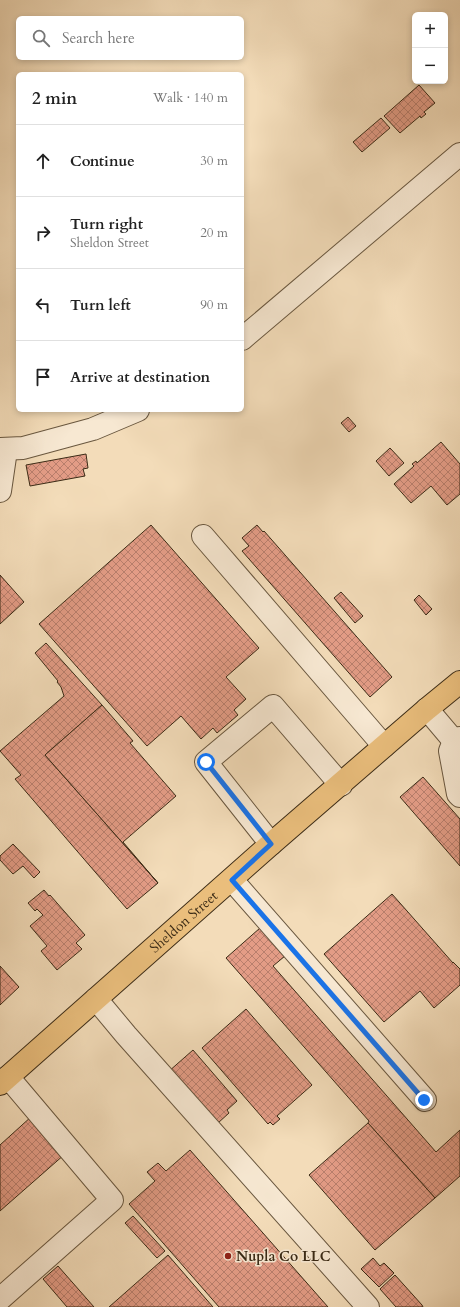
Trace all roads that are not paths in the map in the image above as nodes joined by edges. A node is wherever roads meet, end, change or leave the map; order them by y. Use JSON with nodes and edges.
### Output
{"nodes":[{"id":1,"x":458,"y":158,"type":"edge"},
{"id":2,"x":244,"y":337,"type":"edge"},
{"id":3,"x":133,"y":412,"type":"edge"},
{"id":4,"x":3,"y":449,"type":"edge"},
{"id":5,"x":0,"y":491,"type":"edge"},
{"id":6,"x":203,"y":536,"type":"dead end"},
{"id":7,"x":460,"y":682,"type":"edge"},
{"id":8,"x":427,"y":709,"type":"junction"},
{"id":9,"x":457,"y":740,"type":"edge"},
{"id":10,"x":384,"y":746,"type":"junction"},
{"id":11,"x":341,"y":785,"type":"junction"},
{"id":12,"x":460,"y":796,"type":"edge"},
{"id":13,"x":271,"y":844,"type":"junction"},
{"id":14,"x":232,"y":880,"type":"junction"},
{"id":15,"x":96,"y":999,"type":"junction"},
{"id":16,"x":4,"y":1081,"type":"edge"},
{"id":17,"x":424,"y":1100,"type":"dead end"},
{"id":18,"x":0,"y":1299,"type":"edge"},
{"id":19,"x":368,"y":1307,"type":"edge"}],
"edges":[{"from":1,"to":2,"type":"lane"},
{"from":3,"to":4,"type":"lane"},
{"from":4,"to":5,"type":"lane"},
{"from":6,"to":10,"type":"lane"},
{"from":7,"to":8,"type":"main road","name":"Sheldon Street"},
{"from":8,"to":9,"type":"lane"},
{"from":8,"to":10,"type":"main road","name":"Sheldon Street"},
{"from":9,"to":12,"type":"lane"},
{"from":10,"to":11,"type":"main road","name":"Sheldon Street"},
{"from":11,"to":13,"type":"main road","name":"Sheldon Street"},
{"from":11,"to":13,"type":"lane"},
{"from":13,"to":14,"type":"main road","name":"Sheldon Street"},
{"from":14,"to":15,"type":"main road","name":"Sheldon Street"},
{"from":14,"to":17,"type":"lane"},
{"from":15,"to":16,"type":"main road","name":"Sheldon Street"},
{"from":15,"to":19,"type":"lane"},
{"from":16,"to":18,"type":"lane"}]}
